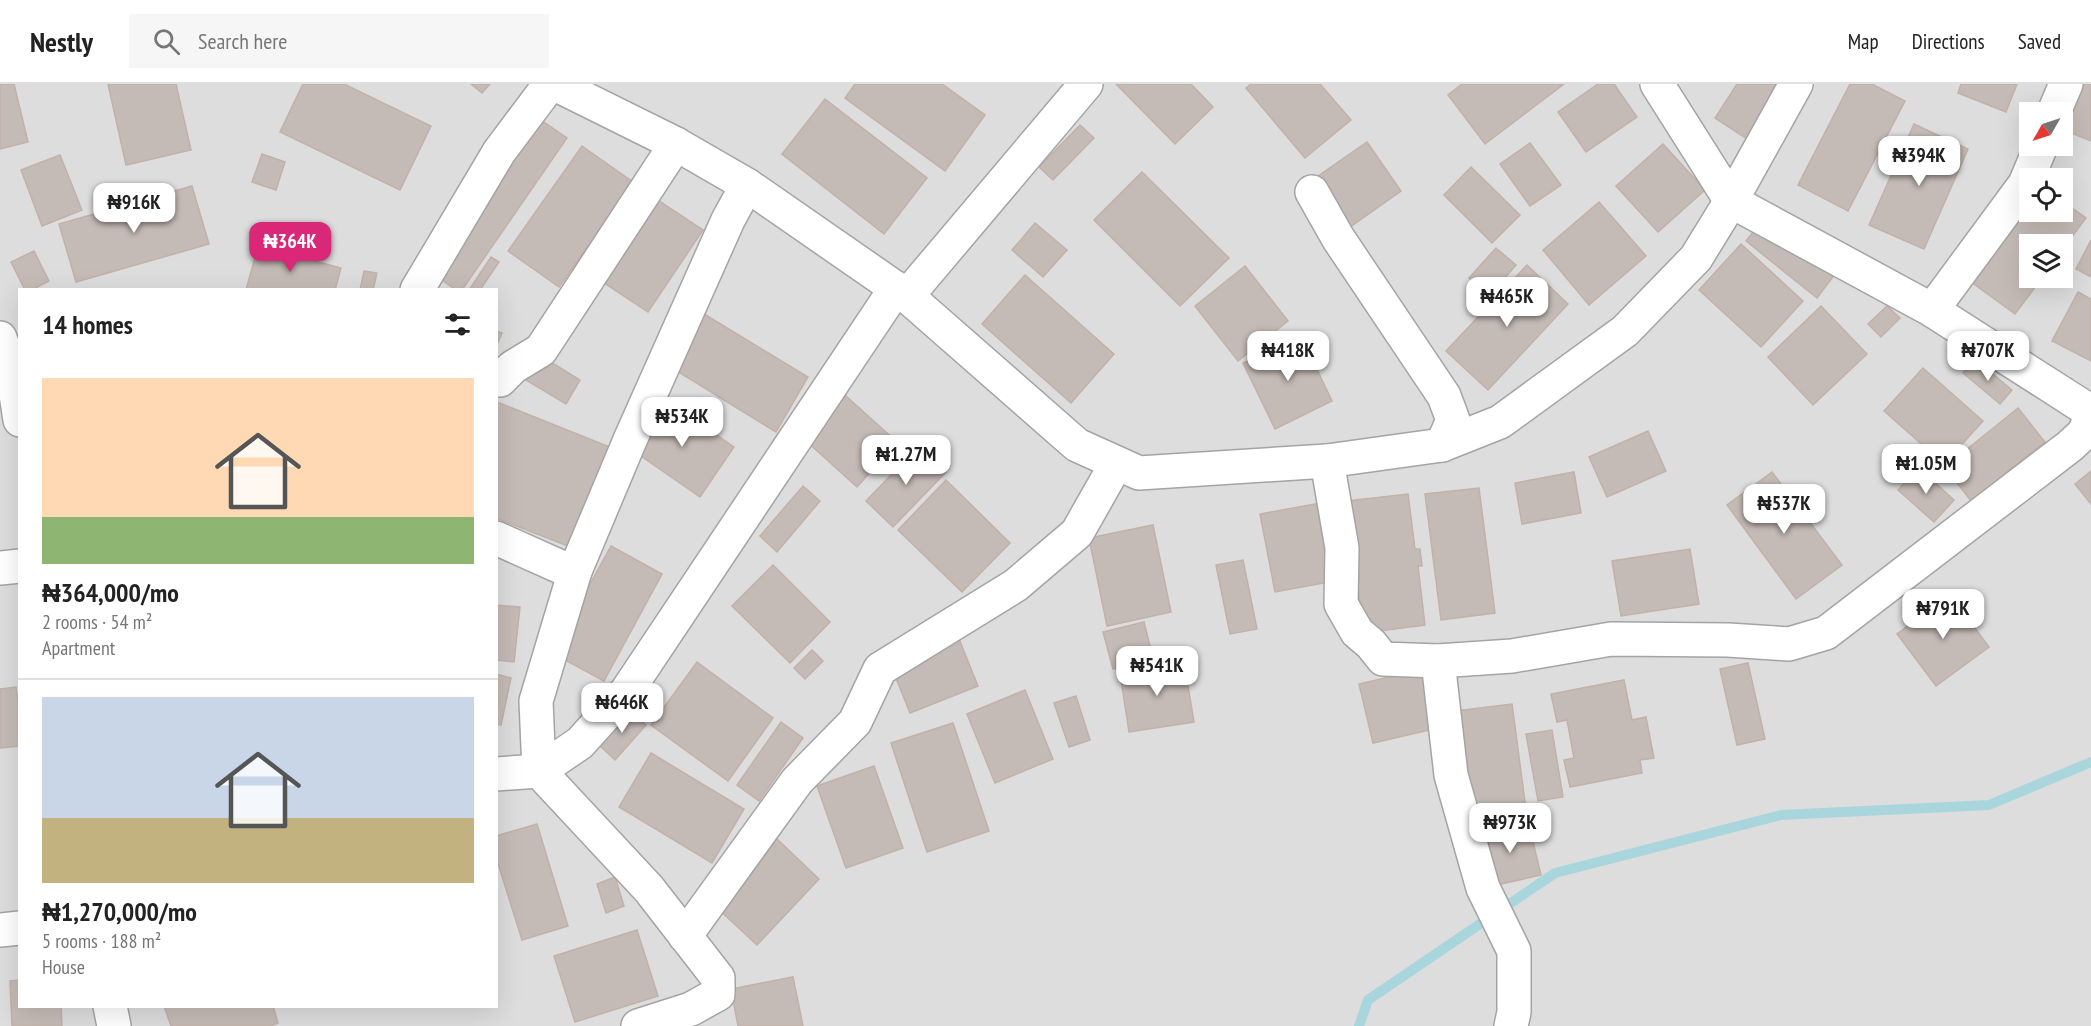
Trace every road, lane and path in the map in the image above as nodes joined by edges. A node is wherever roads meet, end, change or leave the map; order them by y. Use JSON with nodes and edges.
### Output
{"nodes":[{"id":1,"x":550,"y":84,"type":"edge"},
{"id":2,"x":555,"y":84,"type":"edge"},
{"id":3,"x":1086,"y":84,"type":"edge"},
{"id":4,"x":1658,"y":84,"type":"edge"},
{"id":5,"x":1796,"y":84,"type":"edge"},
{"id":6,"x":2066,"y":84,"type":"edge"},
{"id":7,"x":2058,"y":102,"type":"edge"},
{"id":8,"x":676,"y":144,"type":"junction"},
{"id":9,"x":2037,"y":156,"type":"edge"},
{"id":10,"x":747,"y":185,"type":"junction"},
{"id":11,"x":1312,"y":192,"type":"dead end"},
{"id":12,"x":1731,"y":201,"type":"junction"},
{"id":13,"x":418,"y":288,"type":"edge"},
{"id":14,"x":901,"y":292,"type":"junction"},
{"id":15,"x":1932,"y":310,"type":"junction"},
{"id":16,"x":0,"y":338,"type":"edge"},
{"id":17,"x":500,"y":380,"type":"dead end"},
{"id":18,"x":18,"y":407,"type":"edge"},
{"id":19,"x":1442,"y":445,"type":"junction"},
{"id":20,"x":1327,"y":461,"type":"junction"},
{"id":21,"x":1116,"y":464,"type":"junction"},
{"id":22,"x":498,"y":539,"type":"edge"},
{"id":23,"x":18,"y":566,"type":"edge"},
{"id":24,"x":0,"y":568,"type":"edge"},
{"id":25,"x":575,"y":571,"type":"junction"},
{"id":26,"x":1438,"y":661,"type":"junction"},
{"id":27,"x":539,"y":771,"type":"junction"},
{"id":28,"x":498,"y":774,"type":"edge"},
{"id":29,"x":18,"y":928,"type":"edge"},
{"id":30,"x":0,"y":930,"type":"edge"},
{"id":31,"x":686,"y":936,"type":"junction"},
{"id":32,"x":110,"y":1008,"type":"edge"},
{"id":33,"x":114,"y":1026,"type":"edge"},
{"id":34,"x":638,"y":1026,"type":"edge"},
{"id":35,"x":1511,"y":1026,"type":"edge"}],
"edges":[{"from":1,"to":13,"type":"street"},
{"from":2,"to":8,"type":"street"},
{"from":3,"to":14,"type":"street"},
{"from":4,"to":12,"type":"street"},
{"from":5,"to":12,"type":"street"},
{"from":6,"to":7,"type":"street"},
{"from":8,"to":10,"type":"street"},
{"from":8,"to":17,"type":"street"},
{"from":9,"to":15,"type":"street"},
{"from":10,"to":14,"type":"street"},
{"from":10,"to":25,"type":"street"},
{"from":11,"to":19,"type":"street"},
{"from":12,"to":15,"type":"street"},
{"from":12,"to":19,"type":"street"},
{"from":14,"to":21,"type":"street"},
{"from":14,"to":27,"type":"street"},
{"from":15,"to":26,"type":"street"},
{"from":16,"to":18,"type":"street"},
{"from":19,"to":20,"type":"street"},
{"from":20,"to":21,"type":"street"},
{"from":20,"to":26,"type":"street"},
{"from":21,"to":31,"type":"street"},
{"from":22,"to":25,"type":"street"},
{"from":23,"to":24,"type":"street"},
{"from":25,"to":27,"type":"street"},
{"from":26,"to":35,"type":"street"},
{"from":27,"to":28,"type":"street"},
{"from":27,"to":31,"type":"street"},
{"from":29,"to":30,"type":"street"},
{"from":31,"to":34,"type":"street"},
{"from":32,"to":33,"type":"street"}]}
